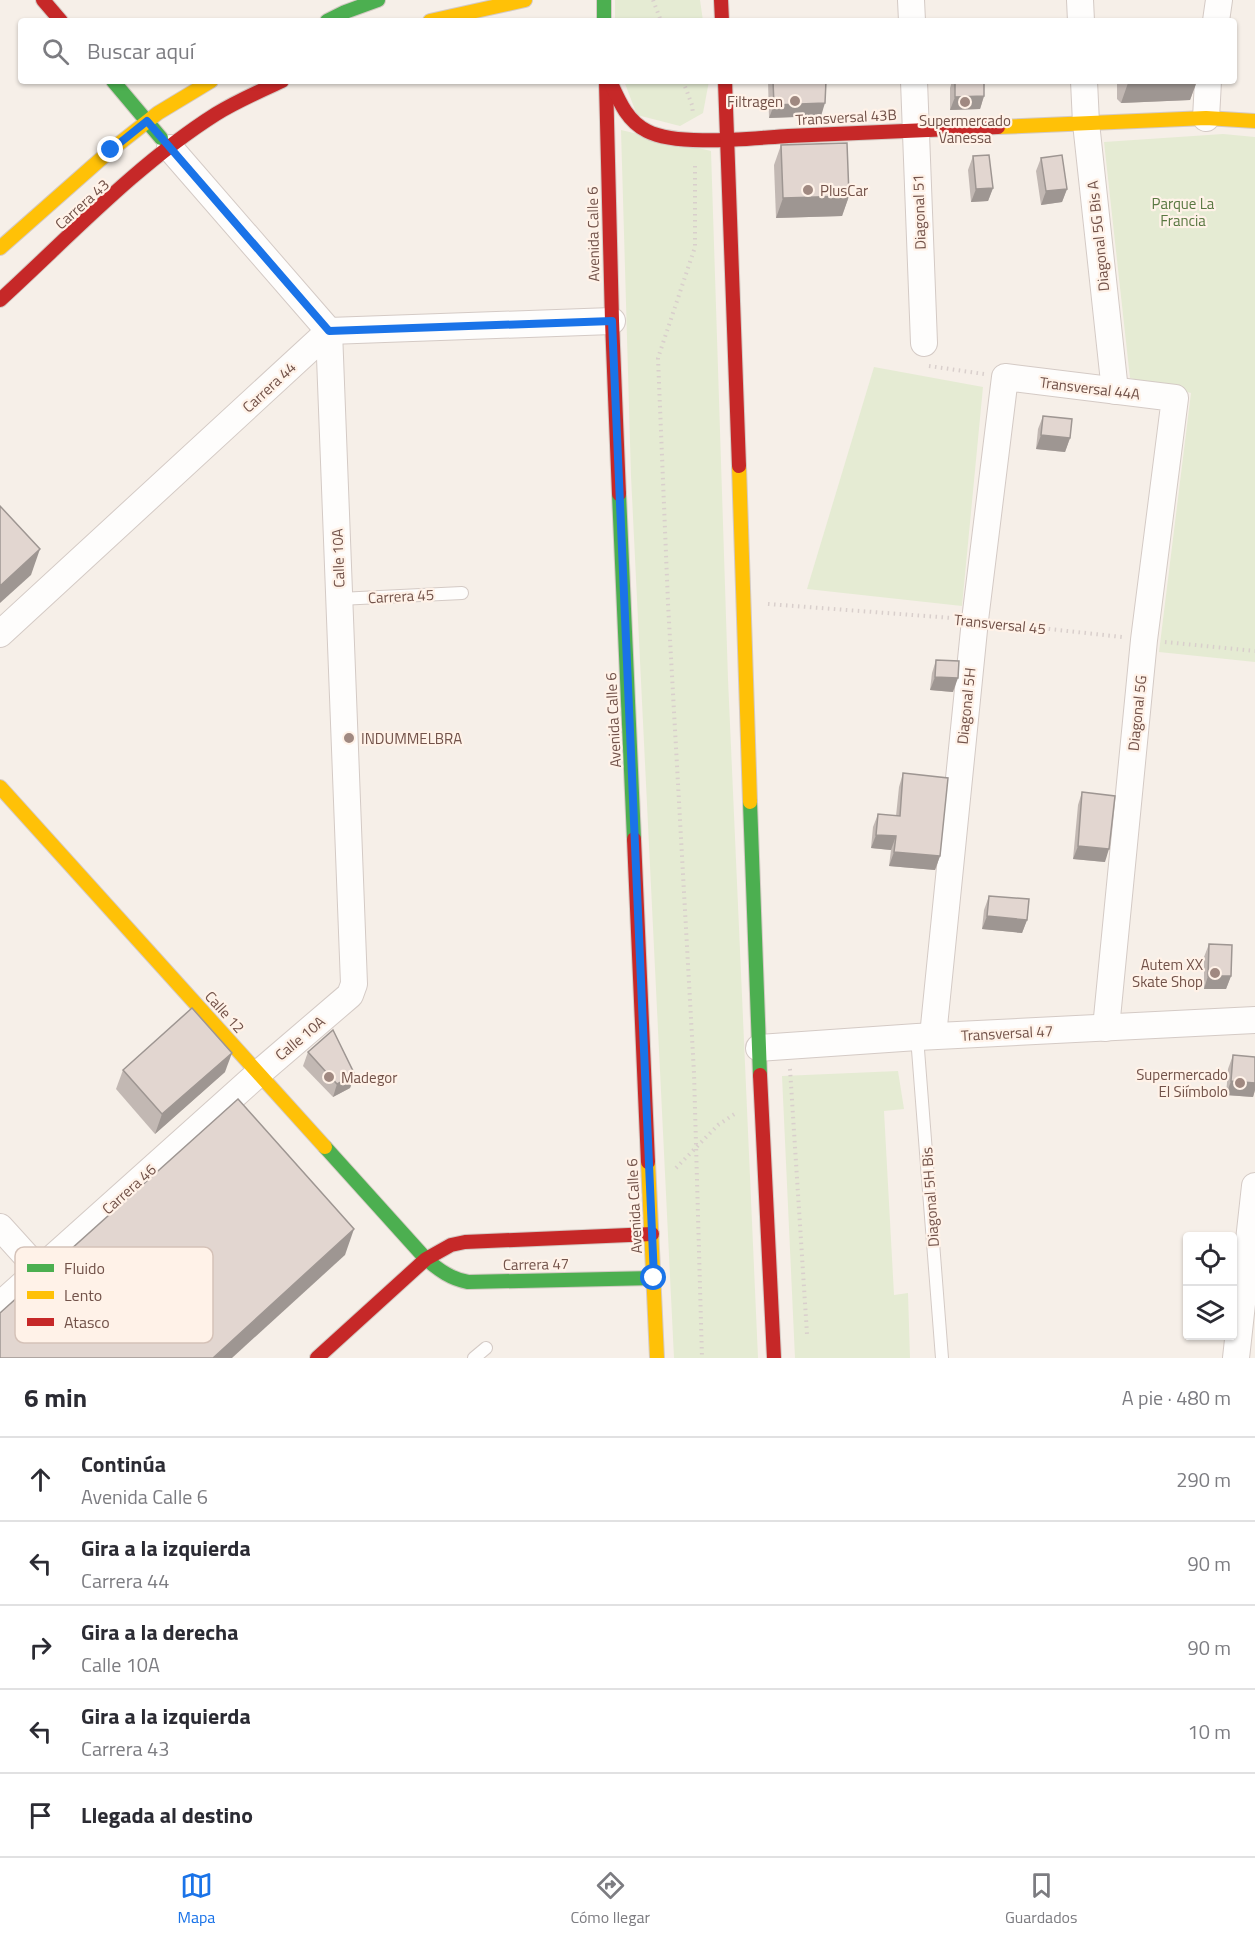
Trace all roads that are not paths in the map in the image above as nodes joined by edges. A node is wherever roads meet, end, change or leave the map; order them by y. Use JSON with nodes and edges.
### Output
{"nodes":[{"id":1,"x":43,"y":0,"type":"edge"},
{"id":2,"x":378,"y":0,"type":"edge"},
{"id":3,"x":525,"y":0,"type":"edge"},
{"id":4,"x":721,"y":0,"type":"edge"},
{"id":5,"x":911,"y":0,"type":"edge"},
{"id":6,"x":1080,"y":0,"type":"edge"},
{"id":7,"x":1219,"y":0,"type":"edge"},
{"id":8,"x":599,"y":1,"type":"edge"},
{"id":9,"x":344,"y":13,"type":"edge"},
{"id":10,"x":58,"y":18,"type":"edge"},
{"id":11,"x":442,"y":18,"type":"edge"},
{"id":12,"x":603,"y":18,"type":"edge"},
{"id":13,"x":722,"y":18,"type":"edge"},
{"id":14,"x":912,"y":18,"type":"edge"},
{"id":15,"x":1081,"y":18,"type":"edge"},
{"id":16,"x":1216,"y":18,"type":"edge"},
{"id":17,"x":116,"y":84,"type":"edge"},
{"id":18,"x":206,"y":84,"type":"edge"},
{"id":19,"x":276,"y":84,"type":"edge"},
{"id":20,"x":608,"y":84,"type":"edge"},
{"id":21,"x":610,"y":84,"type":"edge"},
{"id":22,"x":725,"y":84,"type":"edge"},
{"id":23,"x":914,"y":84,"type":"edge"},
{"id":24,"x":1084,"y":84,"type":"edge"},
{"id":25,"x":1209,"y":84,"type":"edge"},
{"id":26,"x":1206,"y":118,"type":"junction"},
{"id":27,"x":147,"y":121,"type":"junction"},
{"id":28,"x":1255,"y":121,"type":"edge"},
{"id":29,"x":1086,"y":123,"type":"junction"},
{"id":30,"x":916,"y":130,"type":"junction"},
{"id":31,"x":727,"y":139,"type":"junction"},
{"id":32,"x":170,"y":148,"type":"junction"},
{"id":33,"x":0,"y":248,"type":"edge"},
{"id":34,"x":0,"y":300,"type":"edge"},
{"id":35,"x":612,"y":321,"type":"junction"},
{"id":36,"x":329,"y":331,"type":"junction"},
{"id":37,"x":924,"y":343,"type":"road end"},
{"id":38,"x":1005,"y":377,"type":"joint"},
{"id":39,"x":1115,"y":391,"type":"junction"},
{"id":40,"x":1175,"y":398,"type":"joint"},
{"id":41,"x":462,"y":593,"type":"dead end"},
{"id":42,"x":339,"y":599,"type":"junction"},
{"id":43,"x":0,"y":634,"type":"edge"},
{"id":44,"x":0,"y":787,"type":"edge"},
{"id":45,"x":1255,"y":1020,"type":"edge"},
{"id":46,"x":1106,"y":1028,"type":"junction"},
{"id":47,"x":925,"y":1037,"type":"junction"},
{"id":48,"x":759,"y":1048,"type":"junction"},
{"id":49,"x":259,"y":1073,"type":"junction"},
{"id":50,"x":1255,"y":1186,"type":"edge"},
{"id":51,"x":0,"y":1227,"type":"edge"},
{"id":52,"x":652,"y":1234,"type":"junction"},
{"id":53,"x":18,"y":1247,"type":"edge"},
{"id":54,"x":65,"y":1247,"type":"edge"},
{"id":55,"x":426,"y":1259,"type":"junction"},
{"id":56,"x":654,"y":1278,"type":"junction"},
{"id":57,"x":15,"y":1292,"type":"edge"},
{"id":58,"x":0,"y":1305,"type":"edge"},
{"id":59,"x":486,"y":1348,"type":"dead end"},
{"id":60,"x":317,"y":1358,"type":"edge"},
{"id":61,"x":474,"y":1358,"type":"edge"},
{"id":62,"x":657,"y":1358,"type":"edge"},
{"id":63,"x":774,"y":1358,"type":"edge"},
{"id":64,"x":942,"y":1358,"type":"edge"},
{"id":65,"x":1236,"y":1358,"type":"edge"}],
"edges":[{"from":1,"to":10,"type":"street"},
{"from":2,"to":9,"type":"street"},
{"from":3,"to":11,"type":"street"},
{"from":4,"to":13,"type":"street"},
{"from":5,"to":14,"type":"street"},
{"from":6,"to":15,"type":"street"},
{"from":7,"to":16,"type":"street"},
{"from":8,"to":12,"type":"street"},
{"from":17,"to":27,"type":"street"},
{"from":18,"to":27,"type":"street","name":"Carrera 43"},
{"from":19,"to":32,"type":"street","name":"Carrera 43"},
{"from":20,"to":35,"type":"street","name":"Avenida Calle 6"},
{"from":21,"to":31,"type":"street","name":"Transversal 43B"},
{"from":22,"to":31,"type":"street"},
{"from":23,"to":30,"type":"street","name":"Diagonal 51"},
{"from":24,"to":29,"type":"street","name":"Diagonal 5G Bis A"},
{"from":25,"to":26,"type":"street"},
{"from":26,"to":28,"type":"street","name":"Transversal 43B"},
{"from":26,"to":29,"type":"street","name":"Transversal 43B"},
{"from":27,"to":32,"type":"street"},
{"from":27,"to":33,"type":"street","name":"Carrera 43"},
{"from":29,"to":30,"type":"street","name":"Transversal 43B"},
{"from":29,"to":39,"type":"street","name":"Diagonal 5G Bis A"},
{"from":30,"to":31,"type":"street","name":"Transversal 43B"},
{"from":30,"to":37,"type":"street","name":"Diagonal 51"},
{"from":31,"to":48,"type":"street"},
{"from":32,"to":34,"type":"street","name":"Carrera 43"},
{"from":32,"to":36,"type":"street"},
{"from":35,"to":36,"type":"street"},
{"from":35,"to":52,"type":"street","name":"Avenida Calle 6"},
{"from":36,"to":42,"type":"street","name":"Calle 10A"},
{"from":36,"to":43,"type":"street","name":"Carrera 44"},
{"from":38,"to":39,"type":"street","name":"Transversal 44A"},
{"from":38,"to":47,"type":"street","name":"Diagonal 5H"},
{"from":39,"to":40,"type":"street","name":"Transversal 44A"},
{"from":40,"to":46,"type":"street","name":"Diagonal 5G"},
{"from":41,"to":42,"type":"lane","name":"Carrera 45"},
{"from":42,"to":49,"type":"street","name":"Calle 10A"},
{"from":44,"to":49,"type":"street","name":"Calle 12"},
{"from":45,"to":46,"type":"street","name":"Transversal 47"},
{"from":46,"to":47,"type":"street","name":"Transversal 47"},
{"from":47,"to":48,"type":"street","name":"Transversal 47"},
{"from":47,"to":64,"type":"lane","name":"Diagonal 5H Bis"},
{"from":48,"to":63,"type":"street"},
{"from":49,"to":54,"type":"street","name":"Carrera 46"},
{"from":49,"to":55,"type":"street","name":"Calle 12"},
{"from":50,"to":65,"type":"street"},
{"from":51,"to":53,"type":"street"},
{"from":52,"to":55,"type":"street","name":"Carrera 47"},
{"from":52,"to":56,"type":"street","name":"Avenida Calle 6"},
{"from":55,"to":56,"type":"street","name":"Carrera 47"},
{"from":55,"to":60,"type":"street","name":"Carrera 47"},
{"from":56,"to":62,"type":"street","name":"Avenida Calle 6"},
{"from":57,"to":58,"type":"street","name":"Carrera 46"},
{"from":59,"to":61,"type":"lane"}]}
